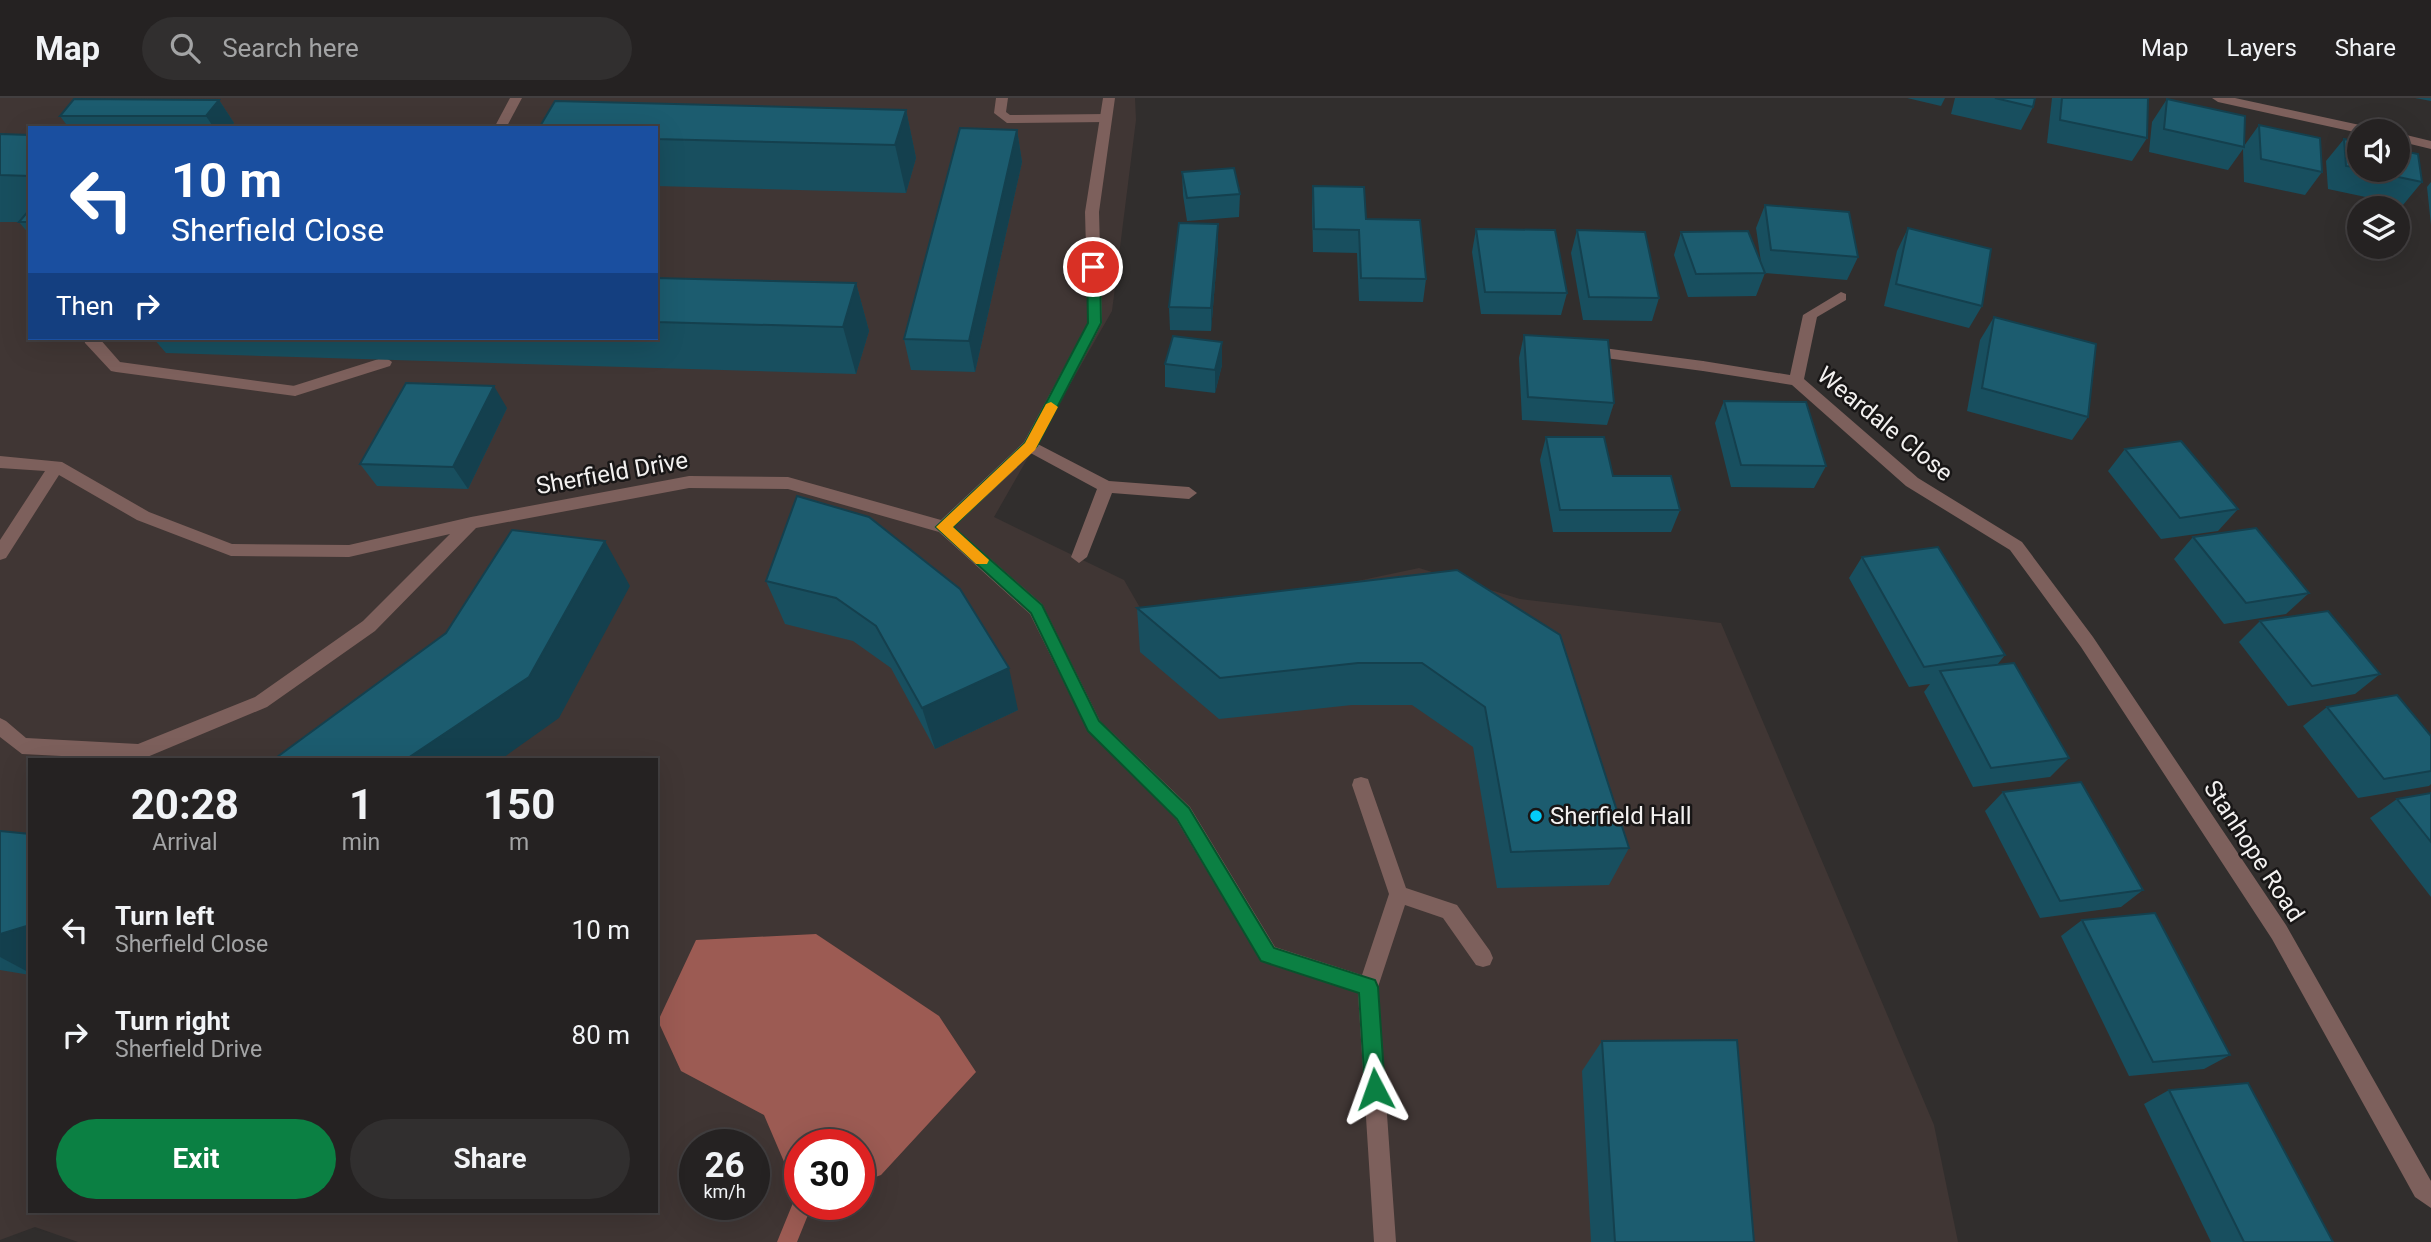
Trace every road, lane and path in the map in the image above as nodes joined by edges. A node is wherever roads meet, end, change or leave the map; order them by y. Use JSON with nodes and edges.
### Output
{"nodes":[{"id":1,"x":516,"y":98,"type":"edge"},
{"id":2,"x":1002,"y":98,"type":"edge"},
{"id":3,"x":1109,"y":98,"type":"edge"},
{"id":4,"x":2218,"y":98,"type":"edge"},
{"id":5,"x":1106,"y":118,"type":"junction"},
{"id":6,"x":501,"y":126,"type":"edge"},
{"id":7,"x":2347,"y":126,"type":"edge"},
{"id":8,"x":2410,"y":140,"type":"edge"},
{"id":9,"x":2431,"y":145,"type":"edge"},
{"id":10,"x":1841,"y":297,"type":"dead end"},
{"id":11,"x":90,"y":340,"type":"edge"},
{"id":12,"x":1568,"y":348,"type":"edge"},
{"id":13,"x":385,"y":362,"type":"dead end"},
{"id":14,"x":1796,"y":381,"type":"junction"},
{"id":15,"x":1030,"y":446,"type":"junction"},
{"id":16,"x":0,"y":462,"type":"edge"},
{"id":17,"x":55,"y":466,"type":"junction"},
{"id":18,"x":1106,"y":487,"type":"junction"},
{"id":19,"x":1189,"y":493,"type":"dead end"},
{"id":20,"x":471,"y":523,"type":"junction"},
{"id":21,"x":944,"y":527,"type":"junction"},
{"id":22,"x":2016,"y":546,"type":"joint"},
{"id":23,"x":0,"y":554,"type":"edge"},
{"id":24,"x":1079,"y":557,"type":"dead end"},
{"id":25,"x":0,"y":726,"type":"edge"},
{"id":26,"x":1361,"y":785,"type":"dead end"},
{"id":27,"x":1399,"y":894,"type":"junction"},
{"id":28,"x":1483,"y":958,"type":"dead end"},
{"id":29,"x":1368,"y":987,"type":"junction"},
{"id":30,"x":2431,"y":1197,"type":"edge"},
{"id":31,"x":1385,"y":1242,"type":"edge"}],
"edges":[{"from":1,"to":6,"type":"street"},
{"from":2,"to":5,"type":"street"},
{"from":3,"to":5,"type":"street"},
{"from":4,"to":7,"type":"street"},
{"from":5,"to":15,"type":"street"},
{"from":8,"to":9,"type":"street"},
{"from":10,"to":14,"type":"street","name":"Weardale Close"},
{"from":11,"to":13,"type":"street"},
{"from":12,"to":14,"type":"street","name":"Weardale Close"},
{"from":14,"to":22,"type":"street","name":"Weardale Close"},
{"from":15,"to":18,"type":"street"},
{"from":15,"to":21,"type":"street"},
{"from":16,"to":17,"type":"street","name":"Sherfield Drive"},
{"from":17,"to":20,"type":"street","name":"Sherfield Drive"},
{"from":17,"to":23,"type":"street"},
{"from":18,"to":19,"type":"street"},
{"from":18,"to":24,"type":"street"},
{"from":20,"to":21,"type":"street","name":"Sherfield Drive"},
{"from":20,"to":25,"type":"street"},
{"from":21,"to":29,"type":"street"},
{"from":22,"to":30,"type":"street","name":"Stanhope Road"},
{"from":26,"to":27,"type":"street"},
{"from":27,"to":28,"type":"street"},
{"from":27,"to":29,"type":"street"},
{"from":29,"to":31,"type":"street"}]}
